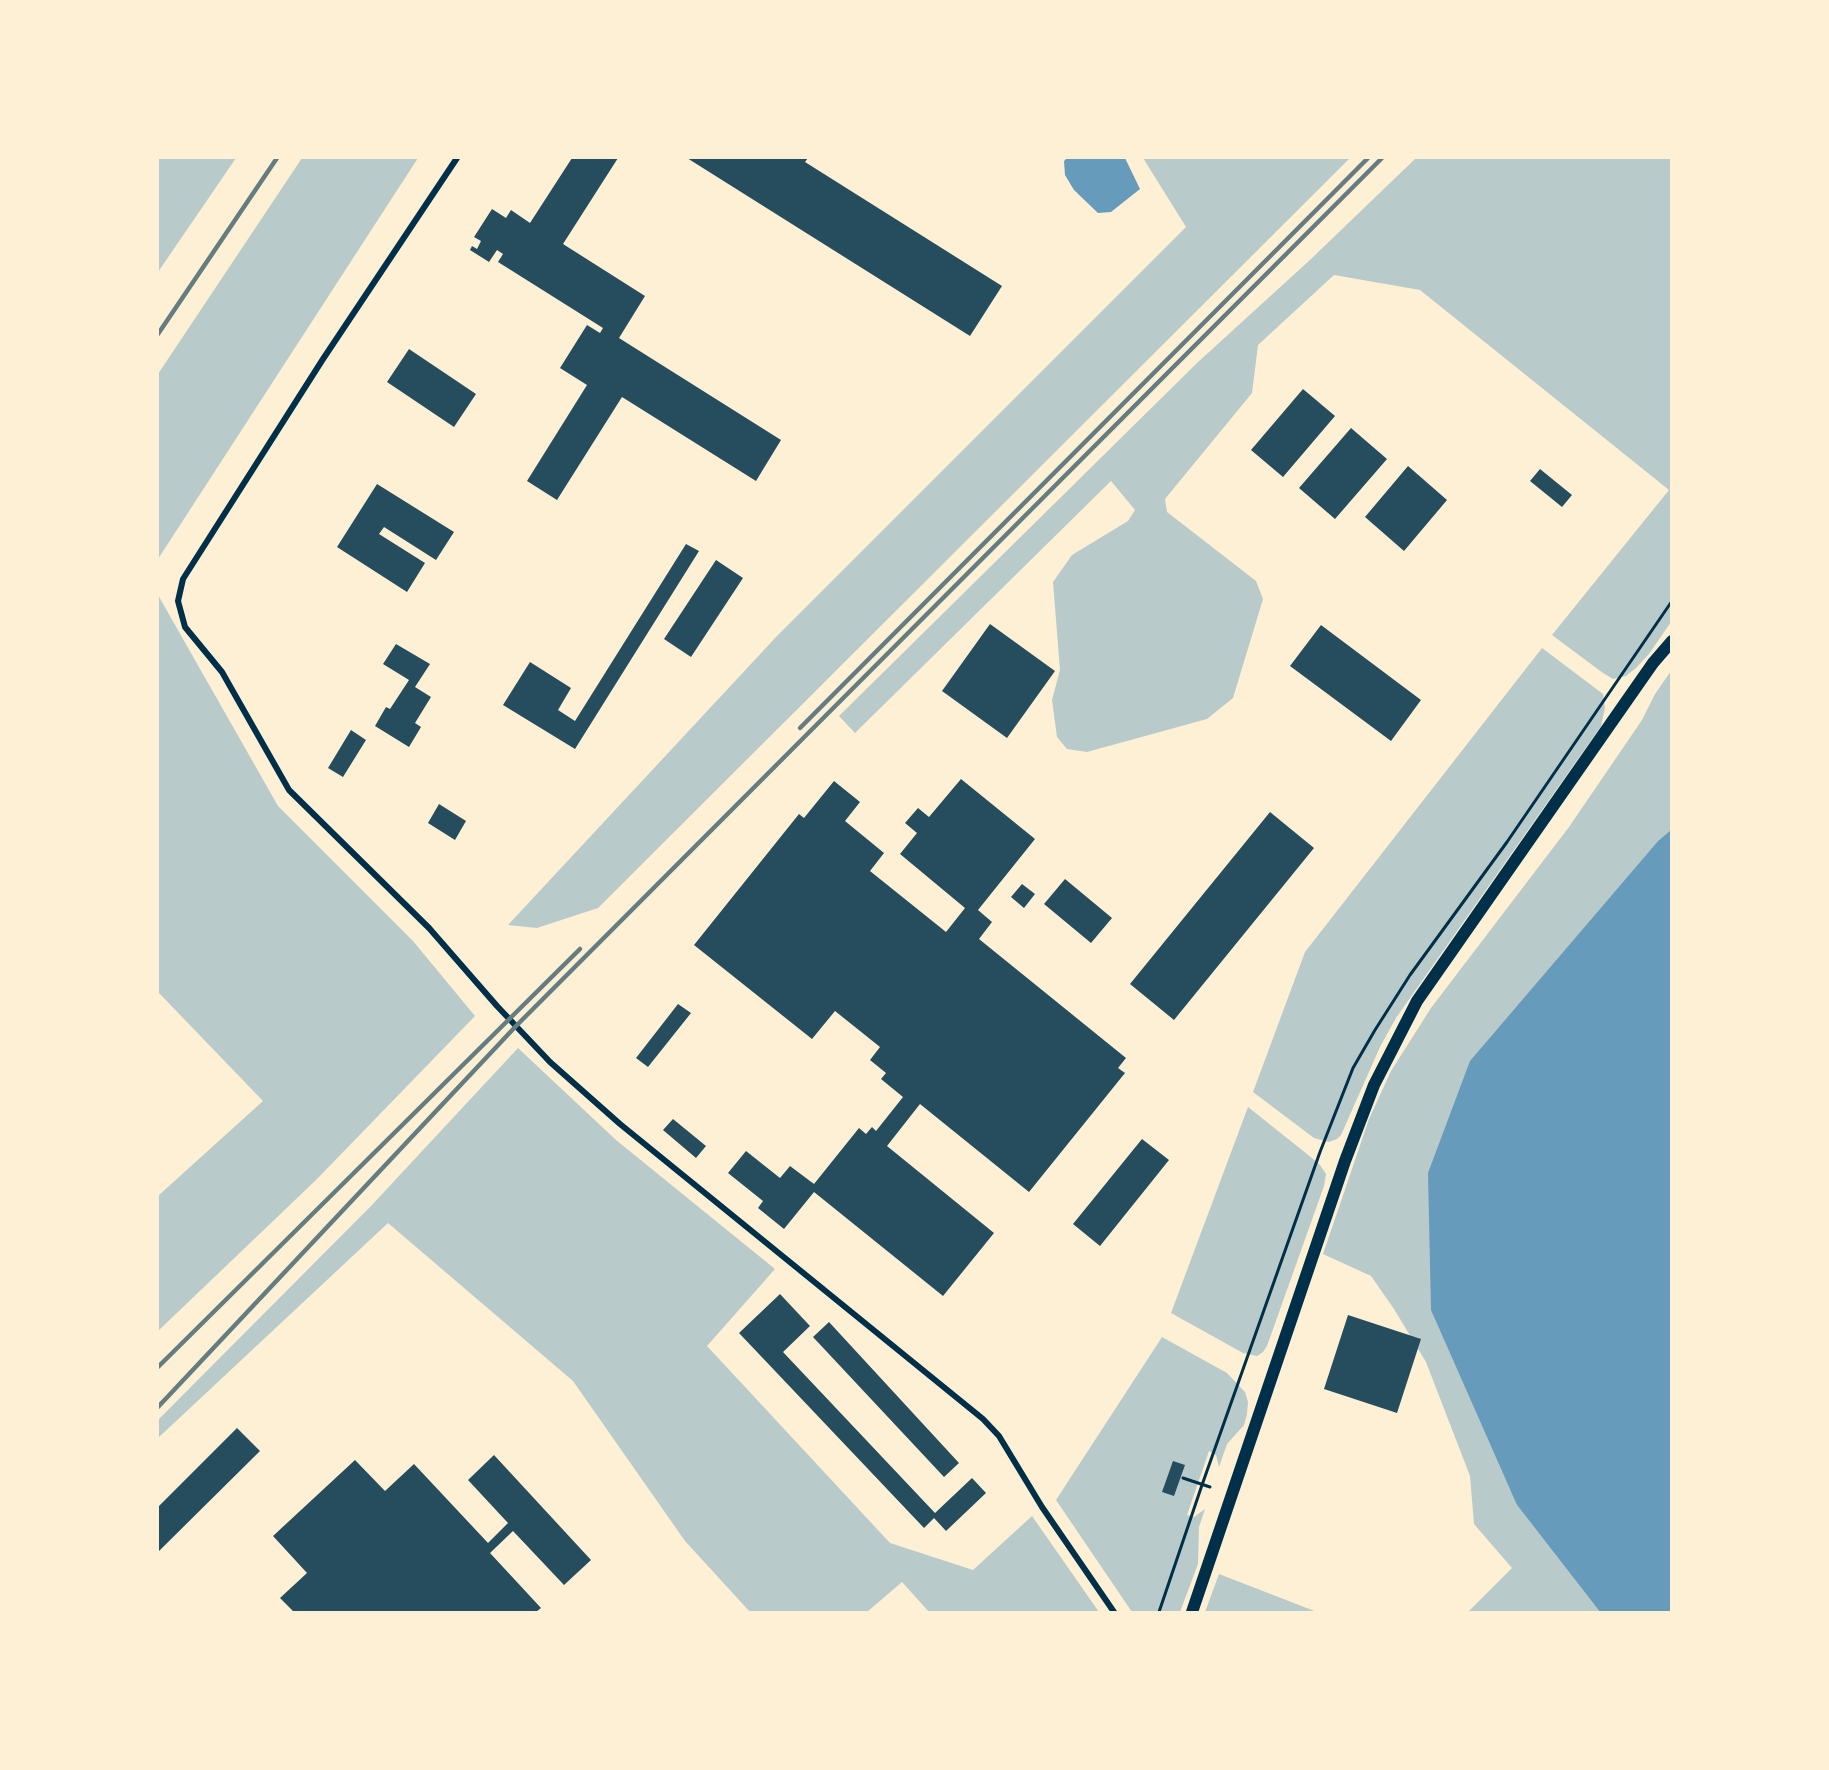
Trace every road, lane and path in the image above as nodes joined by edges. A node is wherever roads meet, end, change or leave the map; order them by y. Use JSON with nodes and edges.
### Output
{"nodes":[{"id":1,"x":457,"y":158,"type":"edge"},
{"id":2,"x":1671,"y":641,"type":"edge"},
{"id":3,"x":1183,"y":1478,"type":"dead end"},
{"id":4,"x":1210,"y":1487,"type":"dead end"},
{"id":5,"x":1114,"y":1612,"type":"edge"},
{"id":6,"x":1192,"y":1612,"type":"edge"}],
"edges":[{"from":1,"to":5,"type":"street"},
{"from":2,"to":6,"type":"main road"},
{"from":3,"to":4,"type":"path"}]}
